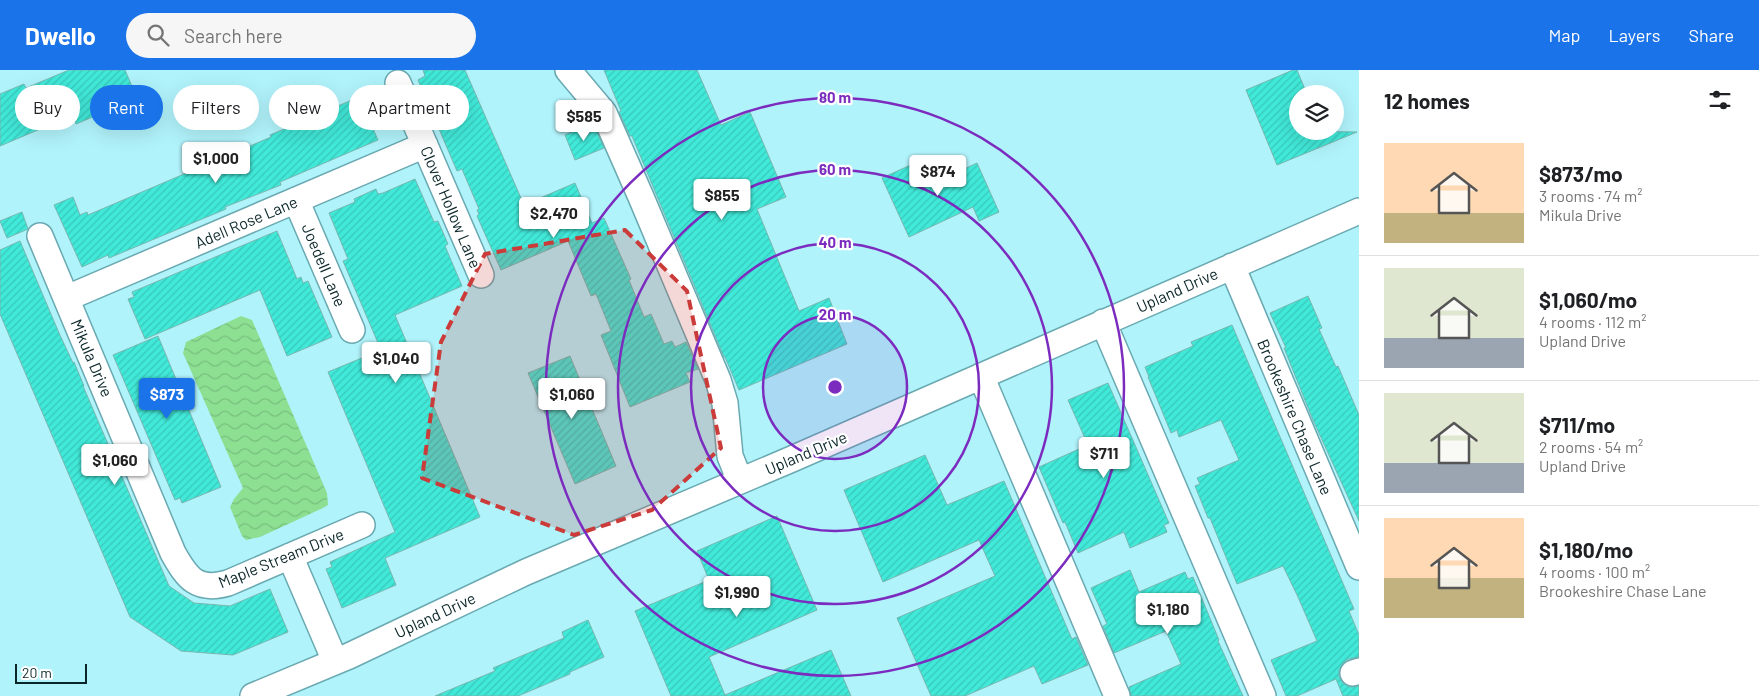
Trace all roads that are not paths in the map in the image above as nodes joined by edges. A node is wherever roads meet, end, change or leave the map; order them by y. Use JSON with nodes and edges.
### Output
{"nodes":[{"id":1,"x":568,"y":70,"type":"edge"},
{"id":2,"x":398,"y":83,"type":"dead end"},
{"id":3,"x":425,"y":145,"type":"junction"},
{"id":4,"x":296,"y":200,"type":"junction"},
{"id":5,"x":1359,"y":211,"type":"edge"},
{"id":6,"x":40,"y":236,"type":"dead end"},
{"id":7,"x":1232,"y":266,"type":"junction"},
{"id":8,"x":481,"y":275,"type":"dead end"},
{"id":9,"x":67,"y":298,"type":"junction"},
{"id":10,"x":1103,"y":322,"type":"junction"},
{"id":11,"x":352,"y":330,"type":"dead end"},
{"id":12,"x":981,"y":376,"type":"junction"},
{"id":13,"x":740,"y":481,"type":"junction"},
{"id":14,"x":362,"y":524,"type":"dead end"},
{"id":15,"x":290,"y":556,"type":"junction"},
{"id":16,"x":1359,"y":567,"type":"edge"},
{"id":17,"x":199,"y":585,"type":"joint"},
{"id":18,"x":335,"y":661,"type":"junction"},
{"id":19,"x":253,"y":696,"type":"edge"},
{"id":20,"x":1116,"y":696,"type":"edge"},
{"id":21,"x":1262,"y":696,"type":"edge"}],
"edges":[{"from":1,"to":13,"type":"street"},
{"from":2,"to":3,"type":"street","name":"Clover Hollow Lane"},
{"from":3,"to":4,"type":"street","name":"Adell Rose Lane"},
{"from":3,"to":8,"type":"street","name":"Clover Hollow Lane"},
{"from":4,"to":9,"type":"street","name":"Adell Rose Lane"},
{"from":4,"to":11,"type":"street","name":"Joedell Lane"},
{"from":5,"to":7,"type":"street","name":"Upland Drive"},
{"from":6,"to":9,"type":"street","name":"Mikula Drive"},
{"from":7,"to":10,"type":"street","name":"Upland Drive"},
{"from":7,"to":16,"type":"street","name":"Brookeshire Chase Lane"},
{"from":9,"to":17,"type":"street","name":"Mikula Drive"},
{"from":10,"to":12,"type":"street","name":"Upland Drive"},
{"from":10,"to":21,"type":"street"},
{"from":12,"to":13,"type":"street","name":"Upland Drive"},
{"from":12,"to":20,"type":"street"},
{"from":13,"to":18,"type":"street","name":"Upland Drive"},
{"from":14,"to":15,"type":"street","name":"Maple Stream Drive"},
{"from":15,"to":17,"type":"street","name":"Maple Stream Drive"},
{"from":15,"to":18,"type":"street"},
{"from":18,"to":19,"type":"street","name":"Upland Drive"}]}
